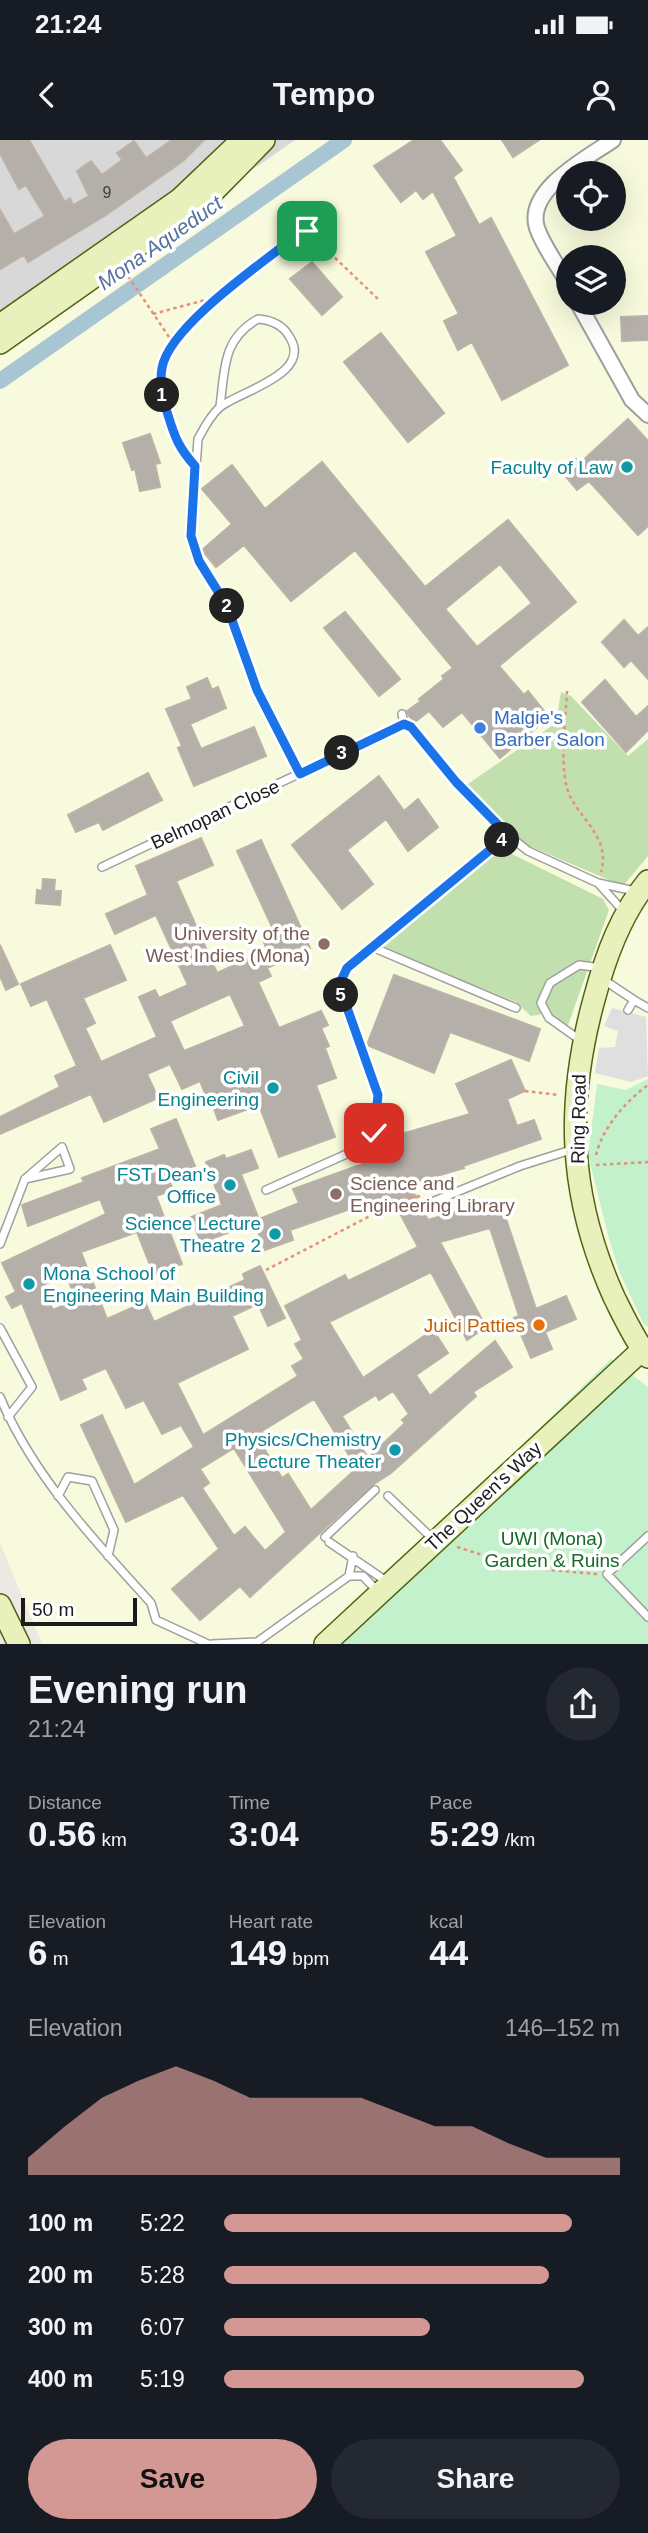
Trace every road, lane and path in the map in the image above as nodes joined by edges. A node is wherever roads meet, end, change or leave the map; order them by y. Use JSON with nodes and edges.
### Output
{"nodes":[{"id":1,"x":242,"y":140,"type":"edge"},
{"id":2,"x":264,"y":140,"type":"edge"},
{"id":3,"x":613,"y":140,"type":"edge"},
{"id":4,"x":556,"y":262,"type":"edge"},
{"id":5,"x":130,"y":278,"type":"dead end"},
{"id":6,"x":220,"y":296,"type":"junction"},
{"id":7,"x":378,"y":299,"type":"dead end"},
{"id":8,"x":153,"y":314,"type":"junction"},
{"id":9,"x":585,"y":315,"type":"edge"},
{"id":10,"x":0,"y":325,"type":"edge"},
{"id":11,"x":0,"y":343,"type":"edge"},
{"id":12,"x":173,"y":343,"type":"junction"},
{"id":13,"x":220,"y":407,"type":"junction"},
{"id":14,"x":648,"y":415,"type":"edge"},
{"id":15,"x":195,"y":466,"type":"junction"},
{"id":16,"x":566,"y":691,"type":"dead end"},
{"id":17,"x":402,"y":714,"type":"dead end"},
{"id":18,"x":404,"y":724,"type":"junction"},
{"id":19,"x":300,"y":774,"type":"junction"},
{"id":20,"x":508,"y":835,"type":"junction"},
{"id":21,"x":102,"y":867,"type":"dead end"},
{"id":22,"x":598,"y":883,"type":"junction"},
{"id":23,"x":644,"y":886,"type":"edge"},
{"id":24,"x":625,"y":914,"type":"junction"},
{"id":25,"x":372,"y":947,"type":"junction"},
{"id":26,"x":601,"y":973,"type":"junction"},
{"id":27,"x":634,"y":1000,"type":"junction"},
{"id":28,"x":648,"y":1007,"type":"edge"},
{"id":29,"x":516,"y":1008,"type":"dead end"},
{"id":30,"x":628,"y":1010,"type":"dead end"},
{"id":31,"x":582,"y":1042,"type":"junction"},
{"id":32,"x":648,"y":1085,"type":"edge"},
{"id":33,"x":525,"y":1091,"type":"dead end"},
{"id":34,"x":562,"y":1096,"type":"dead end"},
{"id":35,"x":575,"y":1149,"type":"junction"},
{"id":36,"x":648,"y":1162,"type":"edge"},
{"id":37,"x":25,"y":1179,"type":"junction"},
{"id":38,"x":266,"y":1190,"type":"dead end"},
{"id":39,"x":432,"y":1202,"type":"joint"},
{"id":40,"x":0,"y":1244,"type":"edge"},
{"id":41,"x":266,"y":1270,"type":"dead end"},
{"id":42,"x":0,"y":1328,"type":"edge"},
{"id":43,"x":646,"y":1350,"type":"edge"},
{"id":44,"x":0,"y":1397,"type":"edge"},
{"id":45,"x":8,"y":1417,"type":"junction"},
{"id":46,"x":375,"y":1490,"type":"dead end"},
{"id":47,"x":58,"y":1496,"type":"junction"},
{"id":48,"x":388,"y":1496,"type":"dead end"},
{"id":49,"x":648,"y":1536,"type":"edge"},
{"id":50,"x":434,"y":1541,"type":"junction"},
{"id":51,"x":108,"y":1556,"type":"junction"},
{"id":52,"x":353,"y":1556,"type":"junction"},
{"id":53,"x":607,"y":1574,"type":"junction"},
{"id":54,"x":349,"y":1576,"type":"junction"},
{"id":55,"x":383,"y":1588,"type":"junction"},
{"id":56,"x":0,"y":1605,"type":"edge"},
{"id":57,"x":648,"y":1617,"type":"edge"},
{"id":58,"x":19,"y":1644,"type":"edge"},
{"id":59,"x":210,"y":1644,"type":"edge"},
{"id":60,"x":325,"y":1644,"type":"edge"}],
"edges":[{"from":1,"to":10,"type":"street"},
{"from":2,"to":11,"type":"street"},
{"from":3,"to":4,"type":"street"},
{"from":5,"to":8,"type":"path"},
{"from":6,"to":7,"type":"path"},
{"from":6,"to":8,"type":"path"},
{"from":6,"to":12,"type":"path"},
{"from":8,"to":12,"type":"path"},
{"from":9,"to":14,"type":"street"},
{"from":12,"to":15,"type":"path"},
{"from":13,"to":13,"type":"lane"},
{"from":13,"to":15,"type":"lane"},
{"from":15,"to":19,"type":"lane"},
{"from":16,"to":22,"type":"path"},
{"from":17,"to":18,"type":"lane"},
{"from":18,"to":19,"type":"lane","name":"Belmopan Close"},
{"from":18,"to":20,"type":"lane"},
{"from":19,"to":21,"type":"lane","name":"Belmopan Close"},
{"from":20,"to":22,"type":"lane"},
{"from":20,"to":25,"type":"lane"},
{"from":22,"to":23,"type":"lane"},
{"from":22,"to":24,"type":"lane"},
{"from":23,"to":24,"type":"street","name":"Ring Road"},
{"from":24,"to":26,"type":"street","name":"Ring Road"},
{"from":25,"to":29,"type":"lane"},
{"from":25,"to":38,"type":"lane"},
{"from":26,"to":27,"type":"lane"},
{"from":26,"to":31,"type":"street","name":"Ring Road"},
{"from":26,"to":31,"type":"lane"},
{"from":27,"to":28,"type":"lane"},
{"from":27,"to":30,"type":"lane"},
{"from":31,"to":35,"type":"street","name":"Ring Road"},
{"from":32,"to":36,"type":"path"},
{"from":33,"to":34,"type":"path"},
{"from":35,"to":39,"type":"lane"},
{"from":35,"to":43,"type":"street","name":"Ring Road"},
{"from":37,"to":37,"type":"lane"},
{"from":37,"to":40,"type":"lane"},
{"from":39,"to":41,"type":"path"},
{"from":42,"to":45,"type":"lane"},
{"from":43,"to":50,"type":"street","name":"The Queen's Way"},
{"from":44,"to":45,"type":"lane"},
{"from":45,"to":47,"type":"lane"},
{"from":46,"to":52,"type":"lane"},
{"from":47,"to":51,"type":"lane"},
{"from":47,"to":51,"type":"lane"},
{"from":48,"to":50,"type":"lane"},
{"from":49,"to":53,"type":"lane"},
{"from":50,"to":53,"type":"path"},
{"from":50,"to":55,"type":"street","name":"The Queen's Way"},
{"from":51,"to":59,"type":"lane"},
{"from":52,"to":54,"type":"lane"},
{"from":52,"to":55,"type":"lane"},
{"from":53,"to":57,"type":"lane"},
{"from":54,"to":55,"type":"lane"},
{"from":54,"to":59,"type":"lane"},
{"from":55,"to":60,"type":"street","name":"The Queen's Way"},
{"from":56,"to":58,"type":"street"}]}
